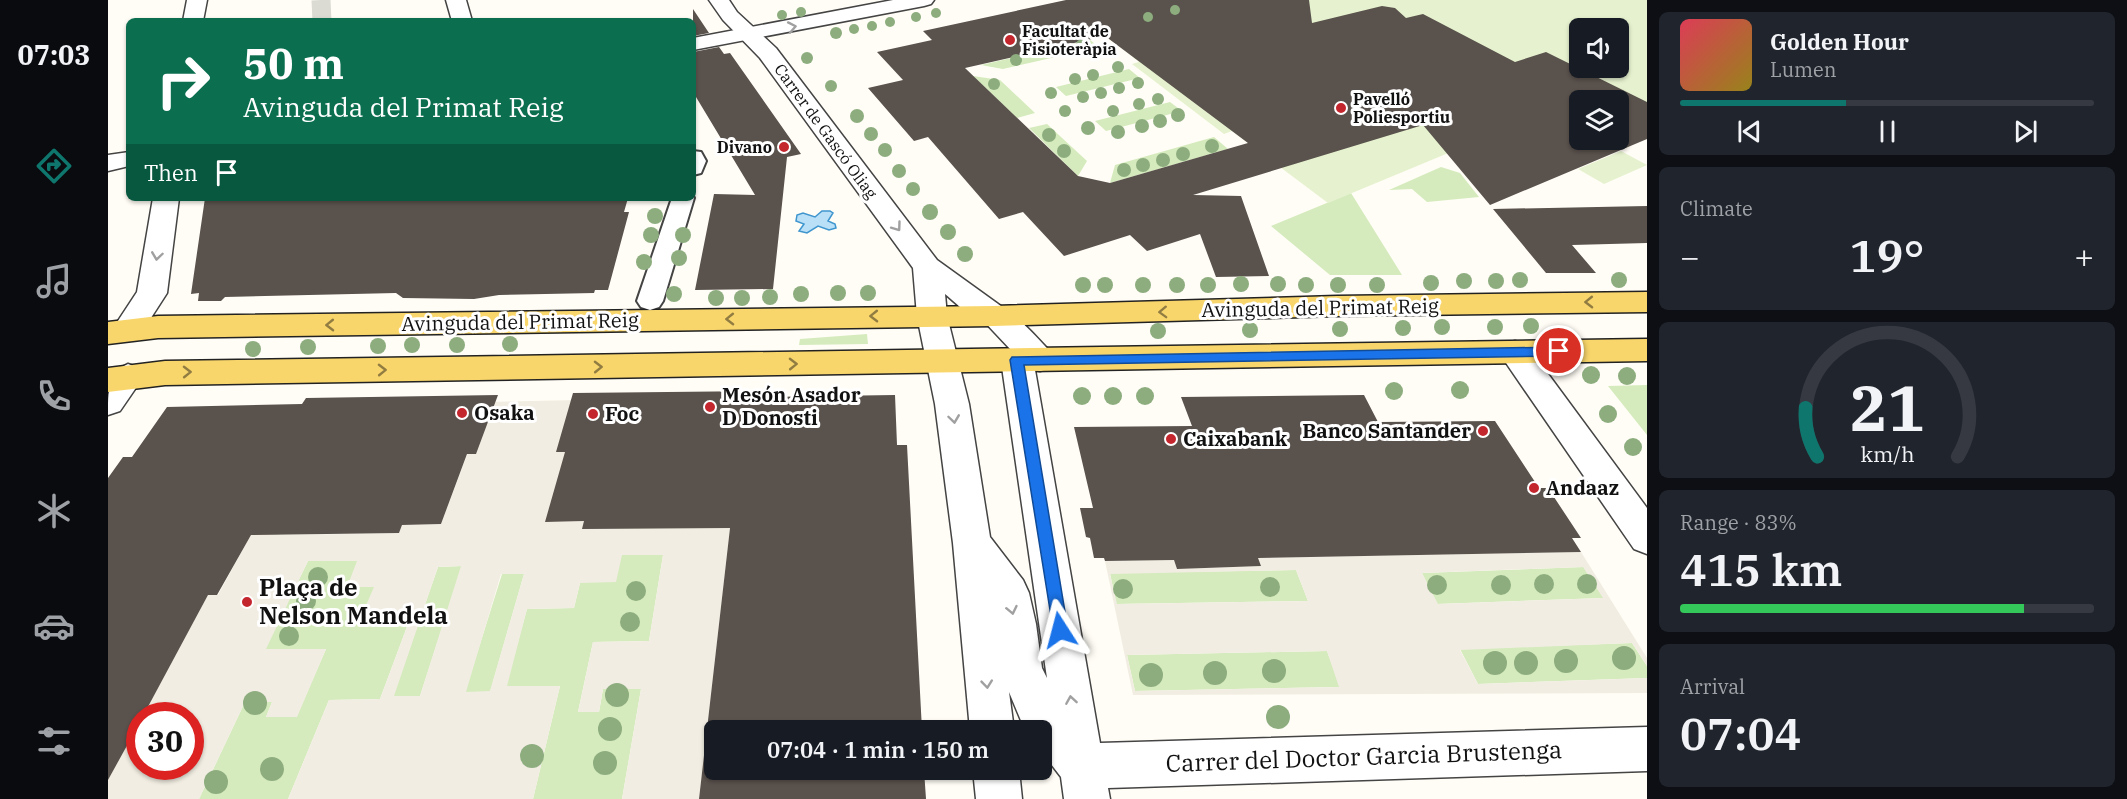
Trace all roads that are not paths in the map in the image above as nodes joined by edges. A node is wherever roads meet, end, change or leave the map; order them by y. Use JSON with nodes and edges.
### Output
{"nodes":[{"id":1,"x":197,"y":0,"type":"edge"},
{"id":2,"x":456,"y":0,"type":"edge"},
{"id":3,"x":719,"y":0,"type":"edge"},
{"id":4,"x":924,"y":0,"type":"edge"},
{"id":5,"x":194,"y":18,"type":"edge"},
{"id":6,"x":461,"y":18,"type":"edge"},
{"id":7,"x":749,"y":33,"type":"junction"},
{"id":8,"x":696,"y":43,"type":"edge"},
{"id":9,"x":126,"y":160,"type":"edge"},
{"id":10,"x":108,"y":163,"type":"edge"},
{"id":11,"x":166,"y":201,"type":"edge"},
{"id":12,"x":682,"y":201,"type":"edge"},
{"id":13,"x":927,"y":267,"type":"junction"},
{"id":14,"x":1647,"y":302,"type":"edge"},
{"id":15,"x":645,"y":311,"type":"junction"},
{"id":16,"x":932,"y":316,"type":"junction"},
{"id":17,"x":994,"y":316,"type":"junction"},
{"id":18,"x":118,"y":331,"type":"edge"},
{"id":19,"x":1647,"y":350,"type":"edge"},
{"id":20,"x":1515,"y":352,"type":"junction"},
{"id":21,"x":1028,"y":360,"type":"junction"},
{"id":22,"x":942,"y":362,"type":"junction"},
{"id":23,"x":537,"y":368,"type":"junction"},
{"id":24,"x":118,"y":378,"type":"edge"},
{"id":25,"x":108,"y":402,"type":"edge"},
{"id":26,"x":1647,"y":538,"type":"edge"},
{"id":27,"x":972,"y":543,"type":"junction"},
{"id":28,"x":991,"y":720,"type":"edge"},
{"id":29,"x":1647,"y":749,"type":"edge"},
{"id":30,"x":997,"y":780,"type":"edge"},
{"id":31,"x":1077,"y":788,"type":"edge"},
{"id":32,"x":999,"y":799,"type":"edge"}],
"edges":[{"from":1,"to":5,"type":"street"},
{"from":2,"to":6,"type":"street"},
{"from":3,"to":7,"type":"street","name":"Carrer de Gascó Oliag"},
{"from":7,"to":4,"type":"street","one_way":true},
{"from":7,"to":8,"type":"street"},
{"from":7,"to":13,"type":"street","name":"Carrer de Gascó Oliag","one_way":true},
{"from":9,"to":10,"type":"street"},
{"from":11,"to":18,"type":"street","one_way":true},
{"from":12,"to":15,"type":"street"},
{"from":13,"to":16,"type":"street"},
{"from":13,"to":17,"type":"street","name":"Carrer de Gascó Oliag"},
{"from":14,"to":17,"type":"main road","name":"Avinguda del Primat Reig","one_way":true},
{"from":16,"to":15,"type":"main road","name":"Avinguda del Primat Reig","one_way":true},
{"from":15,"to":18,"type":"main road","name":"Avinguda del Primat Reig","one_way":true},
{"from":15,"to":23,"type":"main road"},
{"from":16,"to":17,"type":"main road","name":"Avinguda del Primat Reig"},
{"from":16,"to":22,"type":"street"},
{"from":17,"to":21,"type":"street"},
{"from":19,"to":20,"type":"main road"},
{"from":20,"to":21,"type":"main road"},
{"from":20,"to":26,"type":"street"},
{"from":21,"to":22,"type":"main road"},
{"from":31,"to":21,"type":"street","one_way":true},
{"from":23,"to":22,"type":"main road","one_way":true},
{"from":22,"to":27,"type":"street","one_way":true},
{"from":24,"to":23,"type":"main road","one_way":true},
{"from":24,"to":25,"type":"street"},
{"from":27,"to":28,"type":"street","one_way":true},
{"from":27,"to":31,"type":"street","one_way":true},
{"from":29,"to":31,"type":"street","name":"Carrer del Doctor Garcia Brustenga"},
{"from":30,"to":32,"type":"street"}]}
